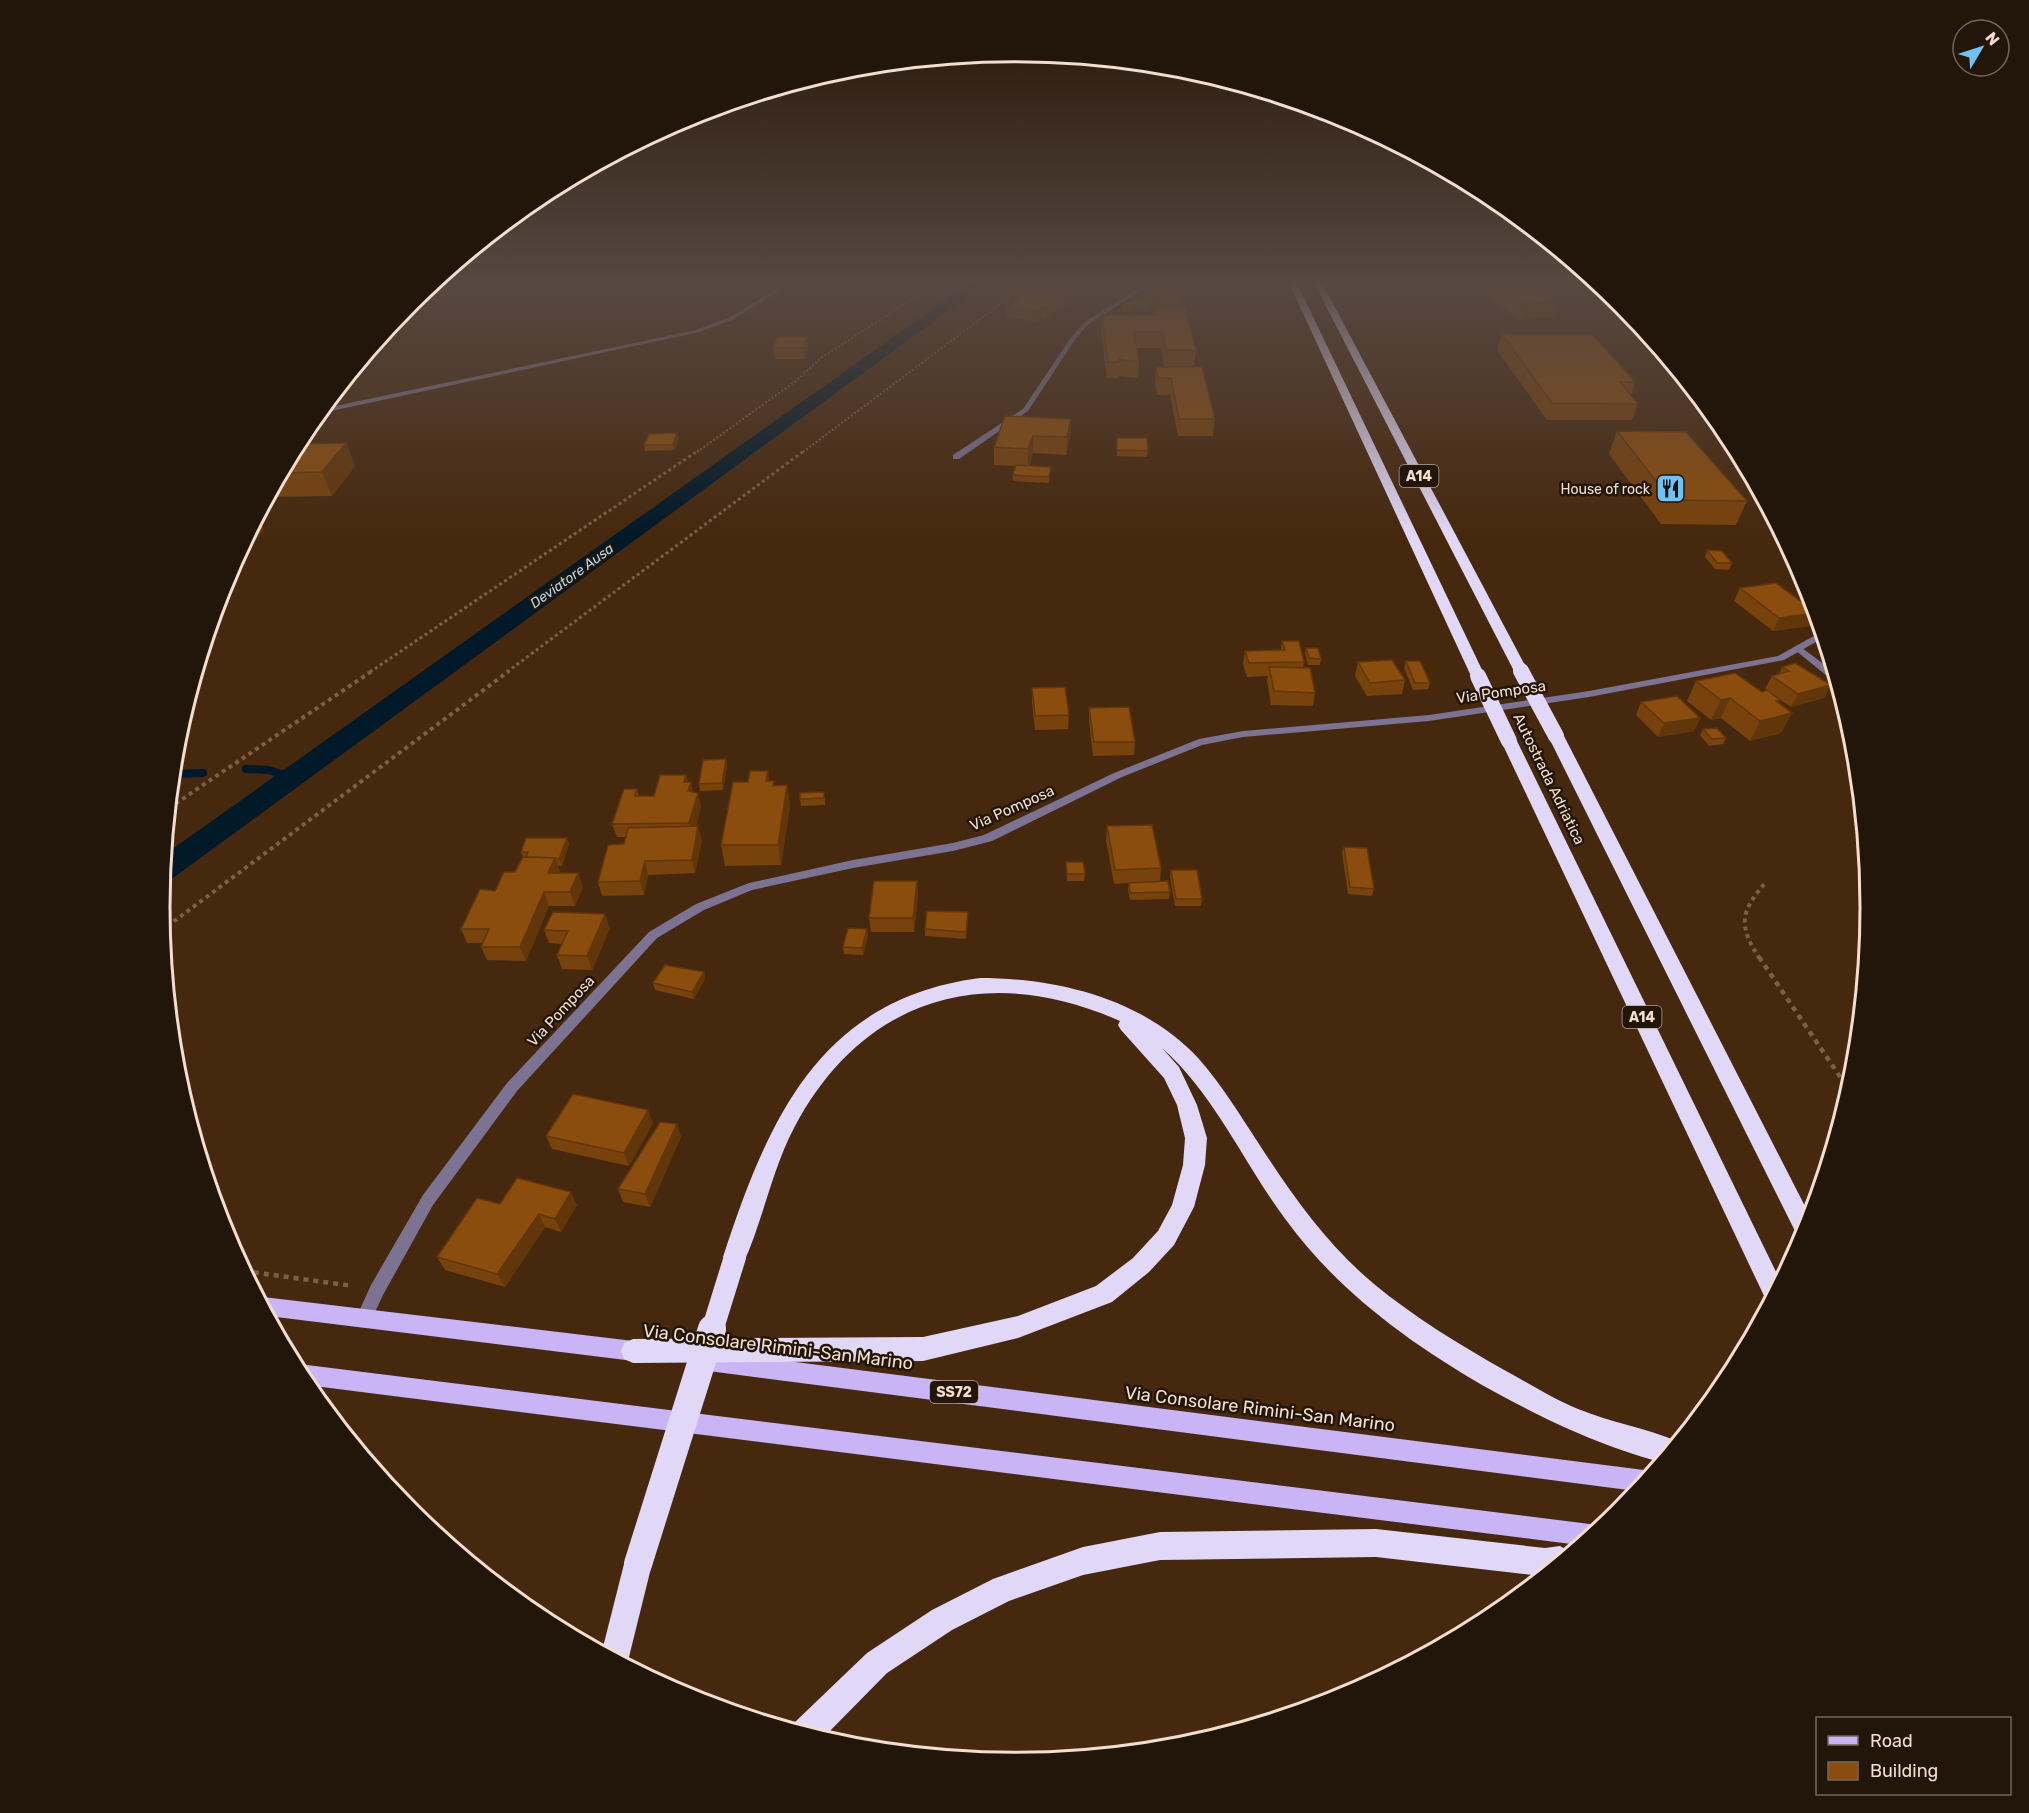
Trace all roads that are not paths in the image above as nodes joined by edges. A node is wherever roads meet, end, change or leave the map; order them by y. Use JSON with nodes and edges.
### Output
{"nodes":[{"id":1,"x":536,"y":366,"type":"edge"},
{"id":2,"x":1055,"y":366,"type":"edge"},
{"id":3,"x":1332,"y":366,"type":"edge"},
{"id":4,"x":1361,"y":366,"type":"edge"},
{"id":5,"x":332,"y":409,"type":"edge"},
{"id":6,"x":956,"y":457,"type":"dead end"},
{"id":7,"x":1816,"y":638,"type":"edge"},
{"id":8,"x":1798,"y":648,"type":"junction"},
{"id":9,"x":1826,"y":670,"type":"edge"},
{"id":10,"x":1114,"y":1011,"type":"junction"},
{"id":11,"x":1800,"y":1218,"type":"edge"},
{"id":12,"x":1770,"y":1284,"type":"edge"},
{"id":13,"x":271,"y":1307,"type":"edge"},
{"id":14,"x":364,"y":1318,"type":"junction"},
{"id":15,"x":633,"y":1351,"type":"junction"},
{"id":16,"x":312,"y":1376,"type":"edge"},
{"id":17,"x":1662,"y":1449,"type":"edge"},
{"id":18,"x":1635,"y":1480,"type":"edge"},
{"id":19,"x":1581,"y":1534,"type":"edge"},
{"id":20,"x":1548,"y":1562,"type":"edge"},
{"id":21,"x":617,"y":1651,"type":"edge"},
{"id":22,"x":812,"y":1727,"type":"edge"}],
"edges":[{"from":1,"to":5,"type":"street"},
{"from":2,"to":6,"type":"street"},
{"from":3,"to":12,"type":"highway","name":"Autostrada Adriatica","number":"A14","bridge":true},
{"from":4,"to":11,"type":"highway","name":"Autostrada Adriatica","number":"A14","bridge":true},
{"from":7,"to":8,"type":"street","name":"Via Pomposa"},
{"from":8,"to":9,"type":"street"},
{"from":8,"to":14,"type":"street","name":"Via Pomposa"},
{"from":10,"to":15,"type":"highway"},
{"from":10,"to":17,"type":"highway"},
{"from":10,"to":21,"type":"highway","bridge":true},
{"from":13,"to":14,"type":"main road","name":"Via Consolare Rimini-San Marino","number":"SS72"},
{"from":14,"to":15,"type":"main road","name":"Via Consolare Rimini-San Marino","number":"SS72"},
{"from":15,"to":18,"type":"main road","name":"Via Consolare Rimini-San Marino","number":"SS72"},
{"from":16,"to":19,"type":"main road"},
{"from":20,"to":22,"type":"highway"}]}
